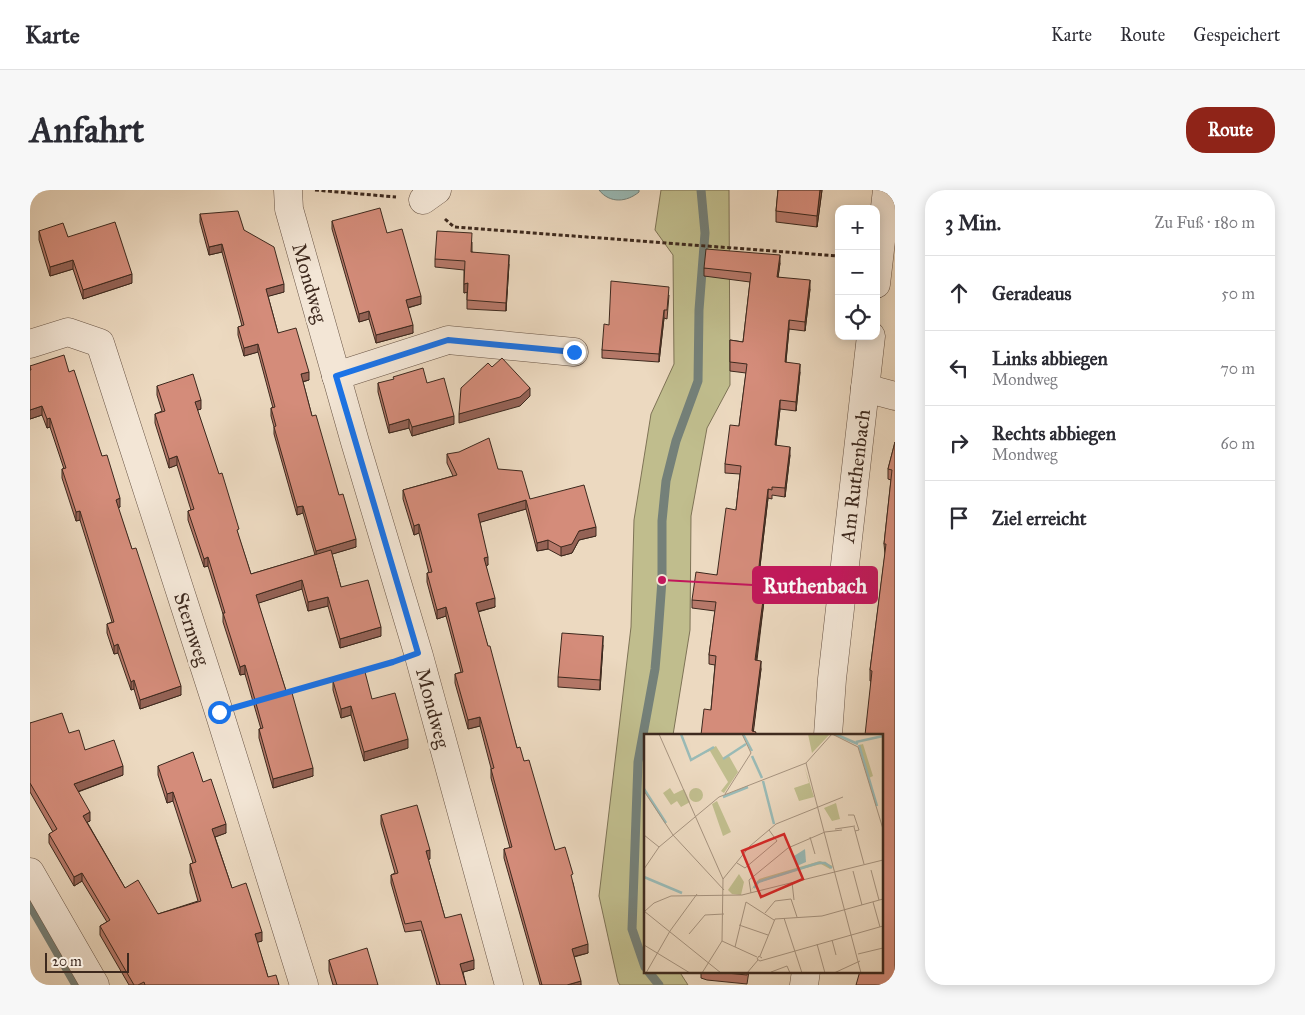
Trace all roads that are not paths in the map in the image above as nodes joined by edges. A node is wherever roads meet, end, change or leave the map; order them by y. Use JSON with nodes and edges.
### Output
{"nodes":[{"id":1,"x":288,"y":190,"type":"edge"},
{"id":2,"x":887,"y":190,"type":"edge"},
{"id":3,"x":880,"y":250,"type":"edge"},
{"id":4,"x":871,"y":340,"type":"edge"},
{"id":5,"x":30,"y":344,"type":"edge"},
{"id":6,"x":574,"y":352,"type":"dead end"},
{"id":7,"x":336,"y":376,"type":"junction"},
{"id":8,"x":865,"y":388,"type":"junction"},
{"id":9,"x":895,"y":396,"type":"edge"},
{"id":10,"x":828,"y":734,"type":"edge"},
{"id":11,"x":30,"y":872,"type":"edge"},
{"id":12,"x":806,"y":972,"type":"edge"},
{"id":13,"x":95,"y":985,"type":"edge"},
{"id":14,"x":304,"y":985,"type":"edge"},
{"id":15,"x":509,"y":985,"type":"edge"},
{"id":16,"x":804,"y":985,"type":"edge"}],
"edges":[{"from":1,"to":7,"type":"street","name":"Mondweg"},
{"from":2,"to":3,"type":"street"},
{"from":4,"to":8,"type":"street","name":"Am Ruthenbach"},
{"from":5,"to":14,"type":"street","name":"Sternweg"},
{"from":6,"to":7,"type":"street"},
{"from":7,"to":15,"type":"street","name":"Mondweg"},
{"from":8,"to":9,"type":"street"},
{"from":8,"to":10,"type":"street","name":"Am Ruthenbach"},
{"from":11,"to":13,"type":"street"},
{"from":12,"to":16,"type":"street"}]}
